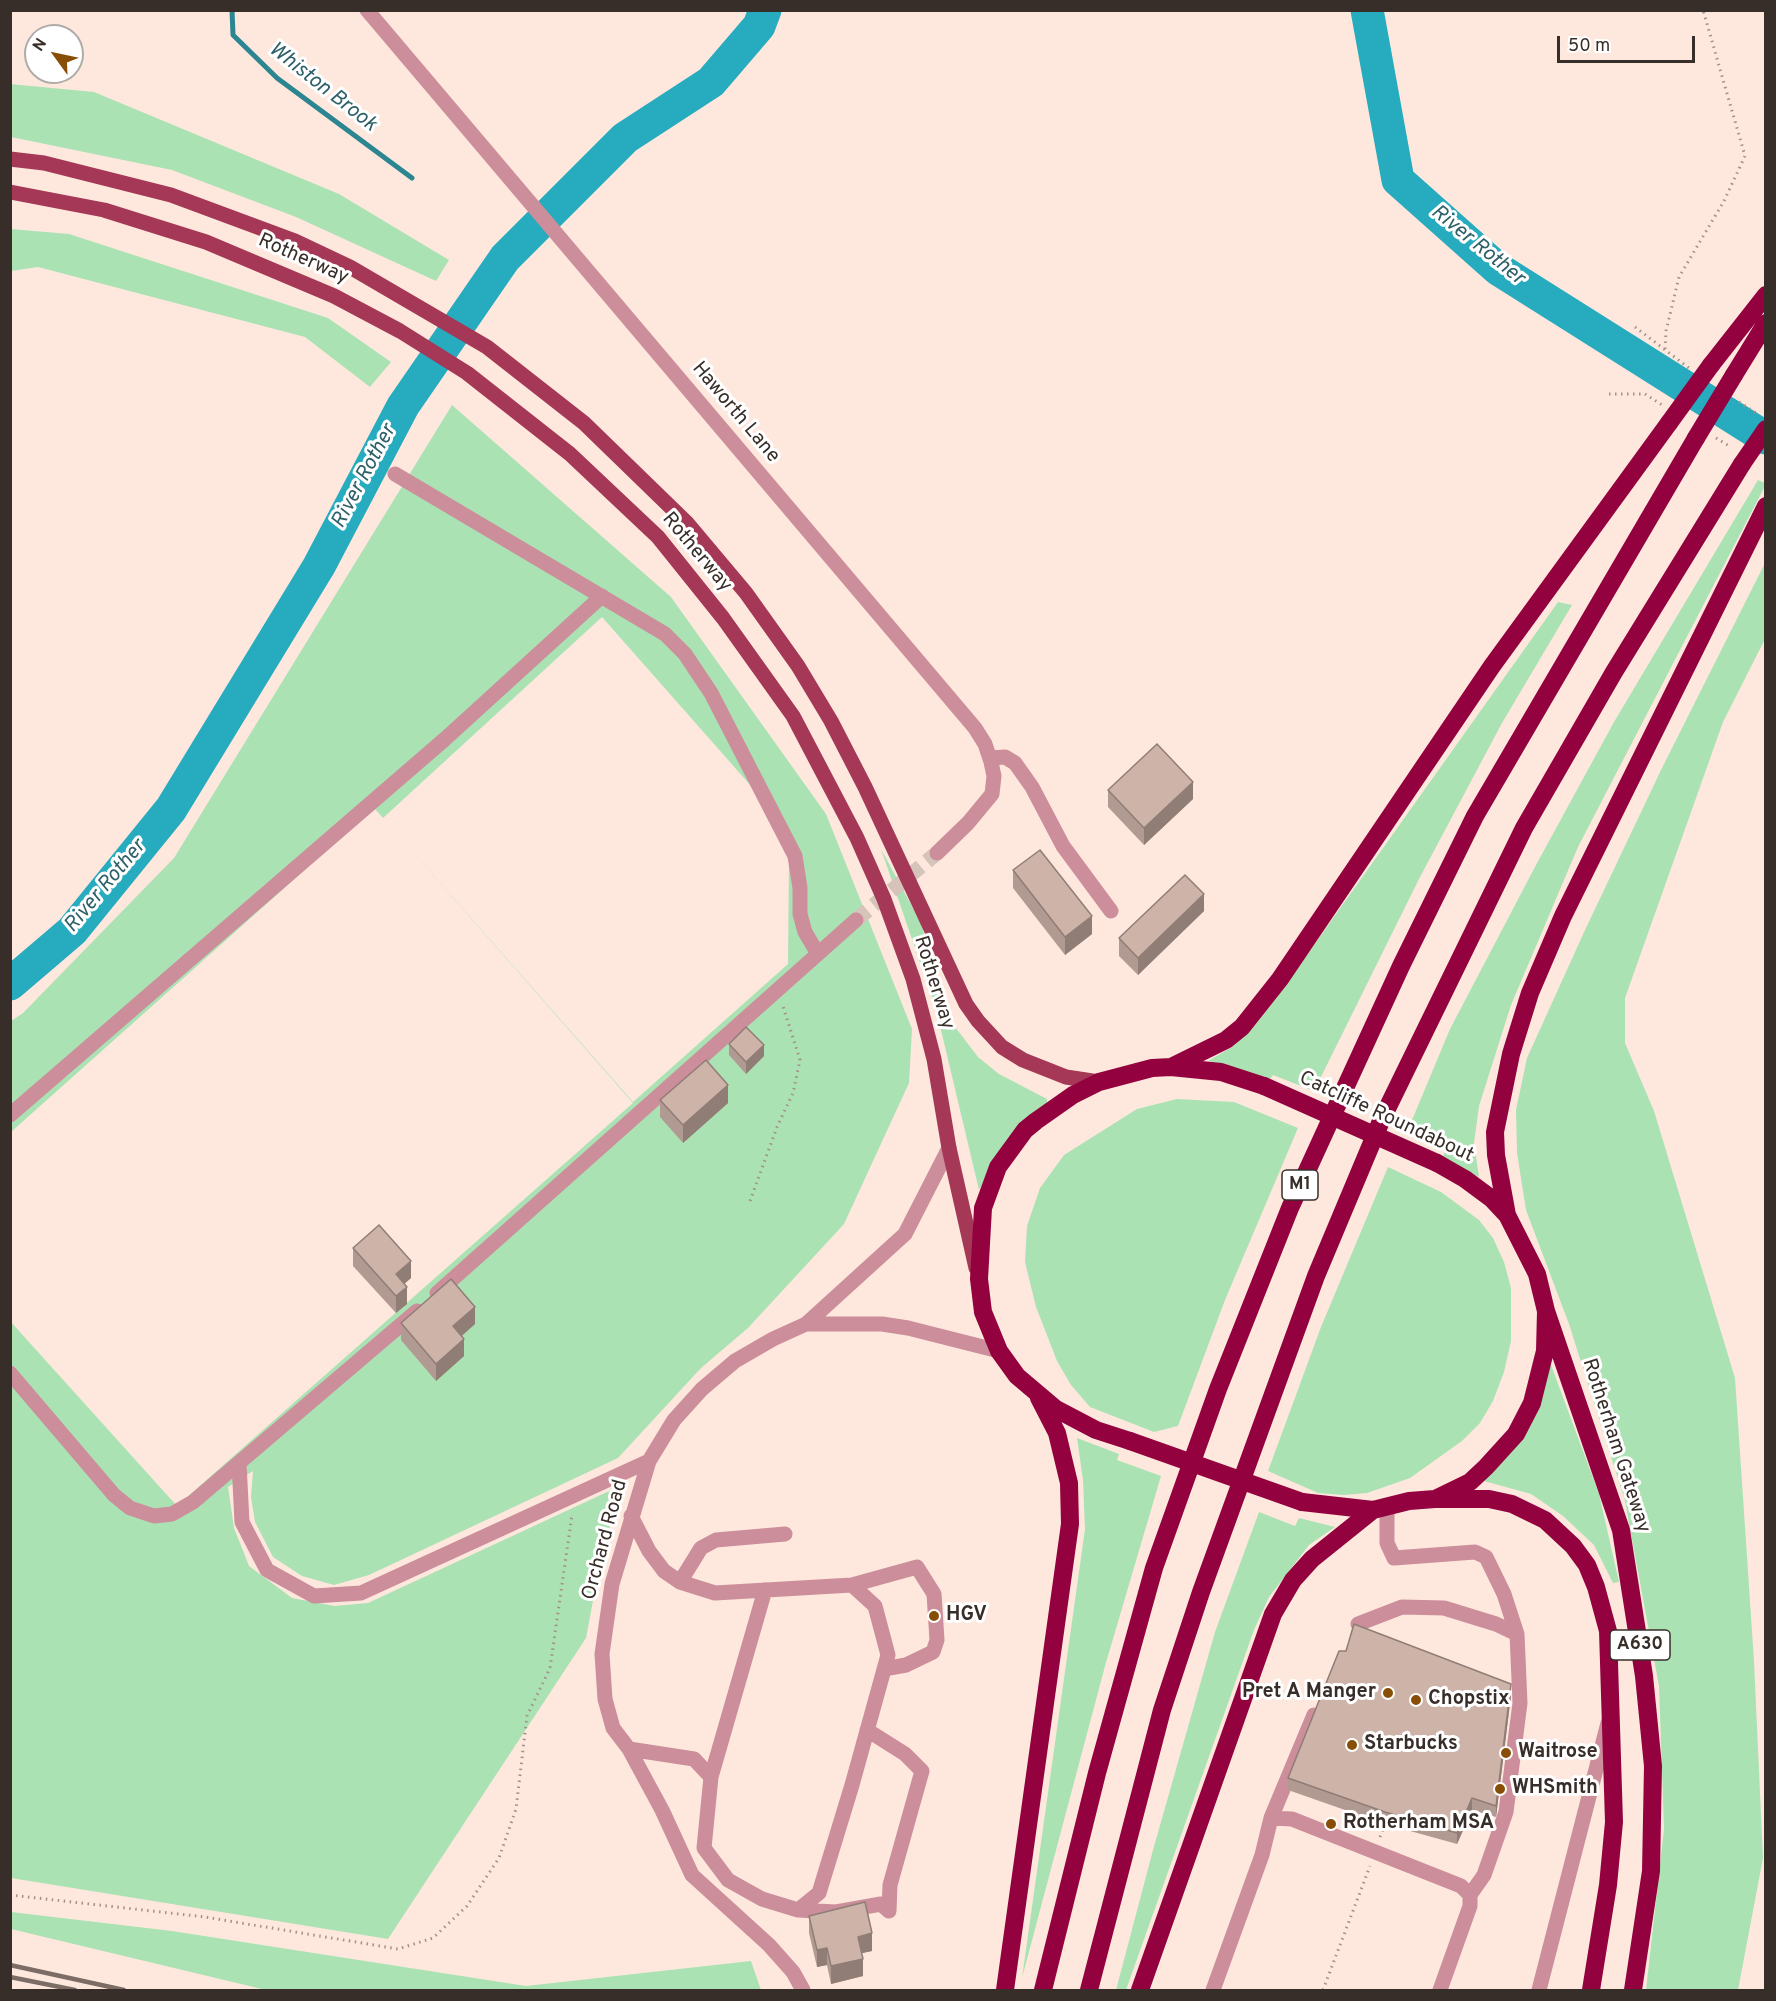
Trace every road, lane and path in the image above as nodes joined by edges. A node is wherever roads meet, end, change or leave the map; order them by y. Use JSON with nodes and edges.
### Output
{"nodes":[{"id":1,"x":367,"y":10,"type":"edge"},
{"id":2,"x":1702,"y":10,"type":"edge"},
{"id":3,"x":10,"y":159,"type":"edge"},
{"id":4,"x":10,"y":192,"type":"edge"},
{"id":5,"x":1766,"y":295,"type":"edge"},
{"id":6,"x":1766,"y":323,"type":"edge"},
{"id":7,"x":1665,"y":349,"type":"dead end"},
{"id":8,"x":1766,"y":429,"type":"edge"},
{"id":9,"x":395,"y":474,"type":"dead end"},
{"id":10,"x":1766,"y":507,"type":"edge"},
{"id":11,"x":602,"y":596,"type":"junction"},
{"id":12,"x":990,"y":758,"type":"junction"},
{"id":13,"x":937,"y":853,"type":"tunnel mouth"},
{"id":14,"x":1111,"y":911,"type":"dead end"},
{"id":15,"x":856,"y":920,"type":"tunnel mouth"},
{"id":16,"x":818,"y":954,"type":"junction"},
{"id":17,"x":778,"y":990,"type":"junction"},
{"id":18,"x":1171,"y":1067,"type":"junction"},
{"id":19,"x":1099,"y":1082,"type":"junction"},
{"id":20,"x":10,"y":1115,"type":"edge"},
{"id":21,"x":949,"y":1148,"type":"junction"},
{"id":22,"x":750,"y":1201,"type":"dead end"},
{"id":23,"x":1507,"y":1215,"type":"junction"},
{"id":24,"x":979,"y":1279,"type":"junction"},
{"id":25,"x":1546,"y":1311,"type":"junction"},
{"id":26,"x":806,"y":1324,"type":"junction"},
{"id":27,"x":999,"y":1351,"type":"junction"},
{"id":28,"x":10,"y":1373,"type":"edge"},
{"id":29,"x":1037,"y":1394,"type":"junction"},
{"id":30,"x":649,"y":1461,"type":"junction"},
{"id":31,"x":239,"y":1464,"type":"junction"},
{"id":32,"x":575,"y":1495,"type":"junction"},
{"id":33,"x":1435,"y":1499,"type":"junction"},
{"id":34,"x":1380,"y":1508,"type":"junction"},
{"id":35,"x":631,"y":1516,"type":"junction"},
{"id":36,"x":785,"y":1534,"type":"dead end"},
{"id":37,"x":680,"y":1582,"type":"junction"},
{"id":38,"x":852,"y":1585,"type":"junction"},
{"id":39,"x":765,"y":1590,"type":"junction"},
{"id":40,"x":1358,"y":1624,"type":"edge"},
{"id":41,"x":1517,"y":1634,"type":"junction"},
{"id":42,"x":884,"y":1669,"type":"junction"},
{"id":43,"x":1319,"y":1704,"type":"edge"},
{"id":44,"x":1612,"y":1708,"type":"junction"},
{"id":45,"x":867,"y":1730,"type":"junction"},
{"id":46,"x":629,"y":1749,"type":"junction"},
{"id":47,"x":711,"y":1777,"type":"junction"},
{"id":48,"x":1271,"y":1818,"type":"junction"},
{"id":49,"x":1385,"y":1824,"type":"dead end"},
{"id":50,"x":1374,"y":1853,"type":"junction"},
{"id":51,"x":1470,"y":1895,"type":"junction"},
{"id":52,"x":10,"y":1896,"type":"edge"},
{"id":53,"x":798,"y":1910,"type":"junction"},
{"id":54,"x":803,"y":1990,"type":"edge"},
{"id":55,"x":1005,"y":1990,"type":"edge"},
{"id":56,"x":1043,"y":1990,"type":"edge"},
{"id":57,"x":1089,"y":1990,"type":"edge"},
{"id":58,"x":1140,"y":1990,"type":"edge"},
{"id":59,"x":1213,"y":1990,"type":"edge"},
{"id":60,"x":1323,"y":1990,"type":"edge"},
{"id":61,"x":1440,"y":1990,"type":"edge"},
{"id":62,"x":1539,"y":1990,"type":"edge"},
{"id":63,"x":1591,"y":1990,"type":"edge"},
{"id":64,"x":1634,"y":1990,"type":"edge"}],
"edges":[{"from":1,"to":12,"type":"lane","name":"Haworth Lane"},
{"from":2,"to":7,"type":"path"},
{"from":3,"to":19,"type":"main road","name":"Rotherway"},
{"from":4,"to":21,"type":"main road","name":"Rotherway"},
{"from":5,"to":18,"type":"highway","bridge":true},
{"from":6,"to":56,"type":"highway","number":"M1","bridge":true},
{"from":8,"to":57,"type":"highway","number":"M1","bridge":true},
{"from":9,"to":11,"type":"lane"},
{"from":10,"to":23,"type":"highway"},
{"from":11,"to":16,"type":"lane"},
{"from":11,"to":20,"type":"lane"},
{"from":12,"to":13,"type":"lane","name":"Haworth Lane"},
{"from":12,"to":14,"type":"lane"},
{"from":15,"to":16,"type":"lane"},
{"from":16,"to":17,"type":"lane"},
{"from":17,"to":22,"type":"path"},
{"from":17,"to":31,"type":"lane"},
{"from":18,"to":19,"type":"highway","name":"Catcliffe Roundabout"},
{"from":18,"to":23,"type":"highway","name":"Catcliffe Roundabout","bridge":true},
{"from":19,"to":24,"type":"highway","name":"Catcliffe Roundabout"},
{"from":21,"to":24,"type":"main road","name":"Rotherway"},
{"from":21,"to":26,"type":"lane","name":"Orchard Road"},
{"from":23,"to":25,"type":"highway","name":"Catcliffe Roundabout"},
{"from":24,"to":27,"type":"highway","name":"Catcliffe Roundabout"},
{"from":25,"to":33,"type":"highway","name":"Catcliffe Roundabout"},
{"from":25,"to":64,"type":"highway","name":"Rotherham Gateway","number":"A630"},
{"from":26,"to":27,"type":"lane","name":"Orchard Road"},
{"from":26,"to":30,"type":"lane","name":"Orchard Road"},
{"from":27,"to":29,"type":"highway","name":"Catcliffe Roundabout"},
{"from":28,"to":31,"type":"lane"},
{"from":29,"to":34,"type":"highway","name":"Catcliffe Roundabout","bridge":true},
{"from":29,"to":55,"type":"highway"},
{"from":30,"to":32,"type":"lane"},
{"from":30,"to":35,"type":"lane","name":"Orchard Road"},
{"from":31,"to":32,"type":"lane"},
{"from":32,"to":52,"type":"path"},
{"from":33,"to":34,"type":"highway","name":"Catcliffe Roundabout"},
{"from":33,"to":44,"type":"highway","number":"A630"},
{"from":34,"to":41,"type":"lane"},
{"from":34,"to":58,"type":"highway"},
{"from":35,"to":37,"type":"lane"},
{"from":35,"to":46,"type":"lane","name":"Orchard Road"},
{"from":36,"to":37,"type":"lane"},
{"from":37,"to":39,"type":"lane"},
{"from":38,"to":39,"type":"lane"},
{"from":38,"to":42,"type":"lane"},
{"from":38,"to":42,"type":"lane"},
{"from":39,"to":47,"type":"lane"},
{"from":40,"to":41,"type":"lane"},
{"from":41,"to":51,"type":"lane"},
{"from":42,"to":45,"type":"lane"},
{"from":43,"to":48,"type":"lane"},
{"from":44,"to":62,"type":"lane"},
{"from":44,"to":63,"type":"highway","number":"A630"},
{"from":45,"to":53,"type":"lane"},
{"from":45,"to":53,"type":"lane"},
{"from":46,"to":47,"type":"lane"},
{"from":46,"to":54,"type":"lane","name":"Orchard Road"},
{"from":47,"to":53,"type":"lane"},
{"from":48,"to":50,"type":"lane"},
{"from":48,"to":59,"type":"lane"},
{"from":49,"to":50,"type":"path"},
{"from":50,"to":51,"type":"lane"},
{"from":50,"to":60,"type":"path"},
{"from":51,"to":61,"type":"lane"}]}
